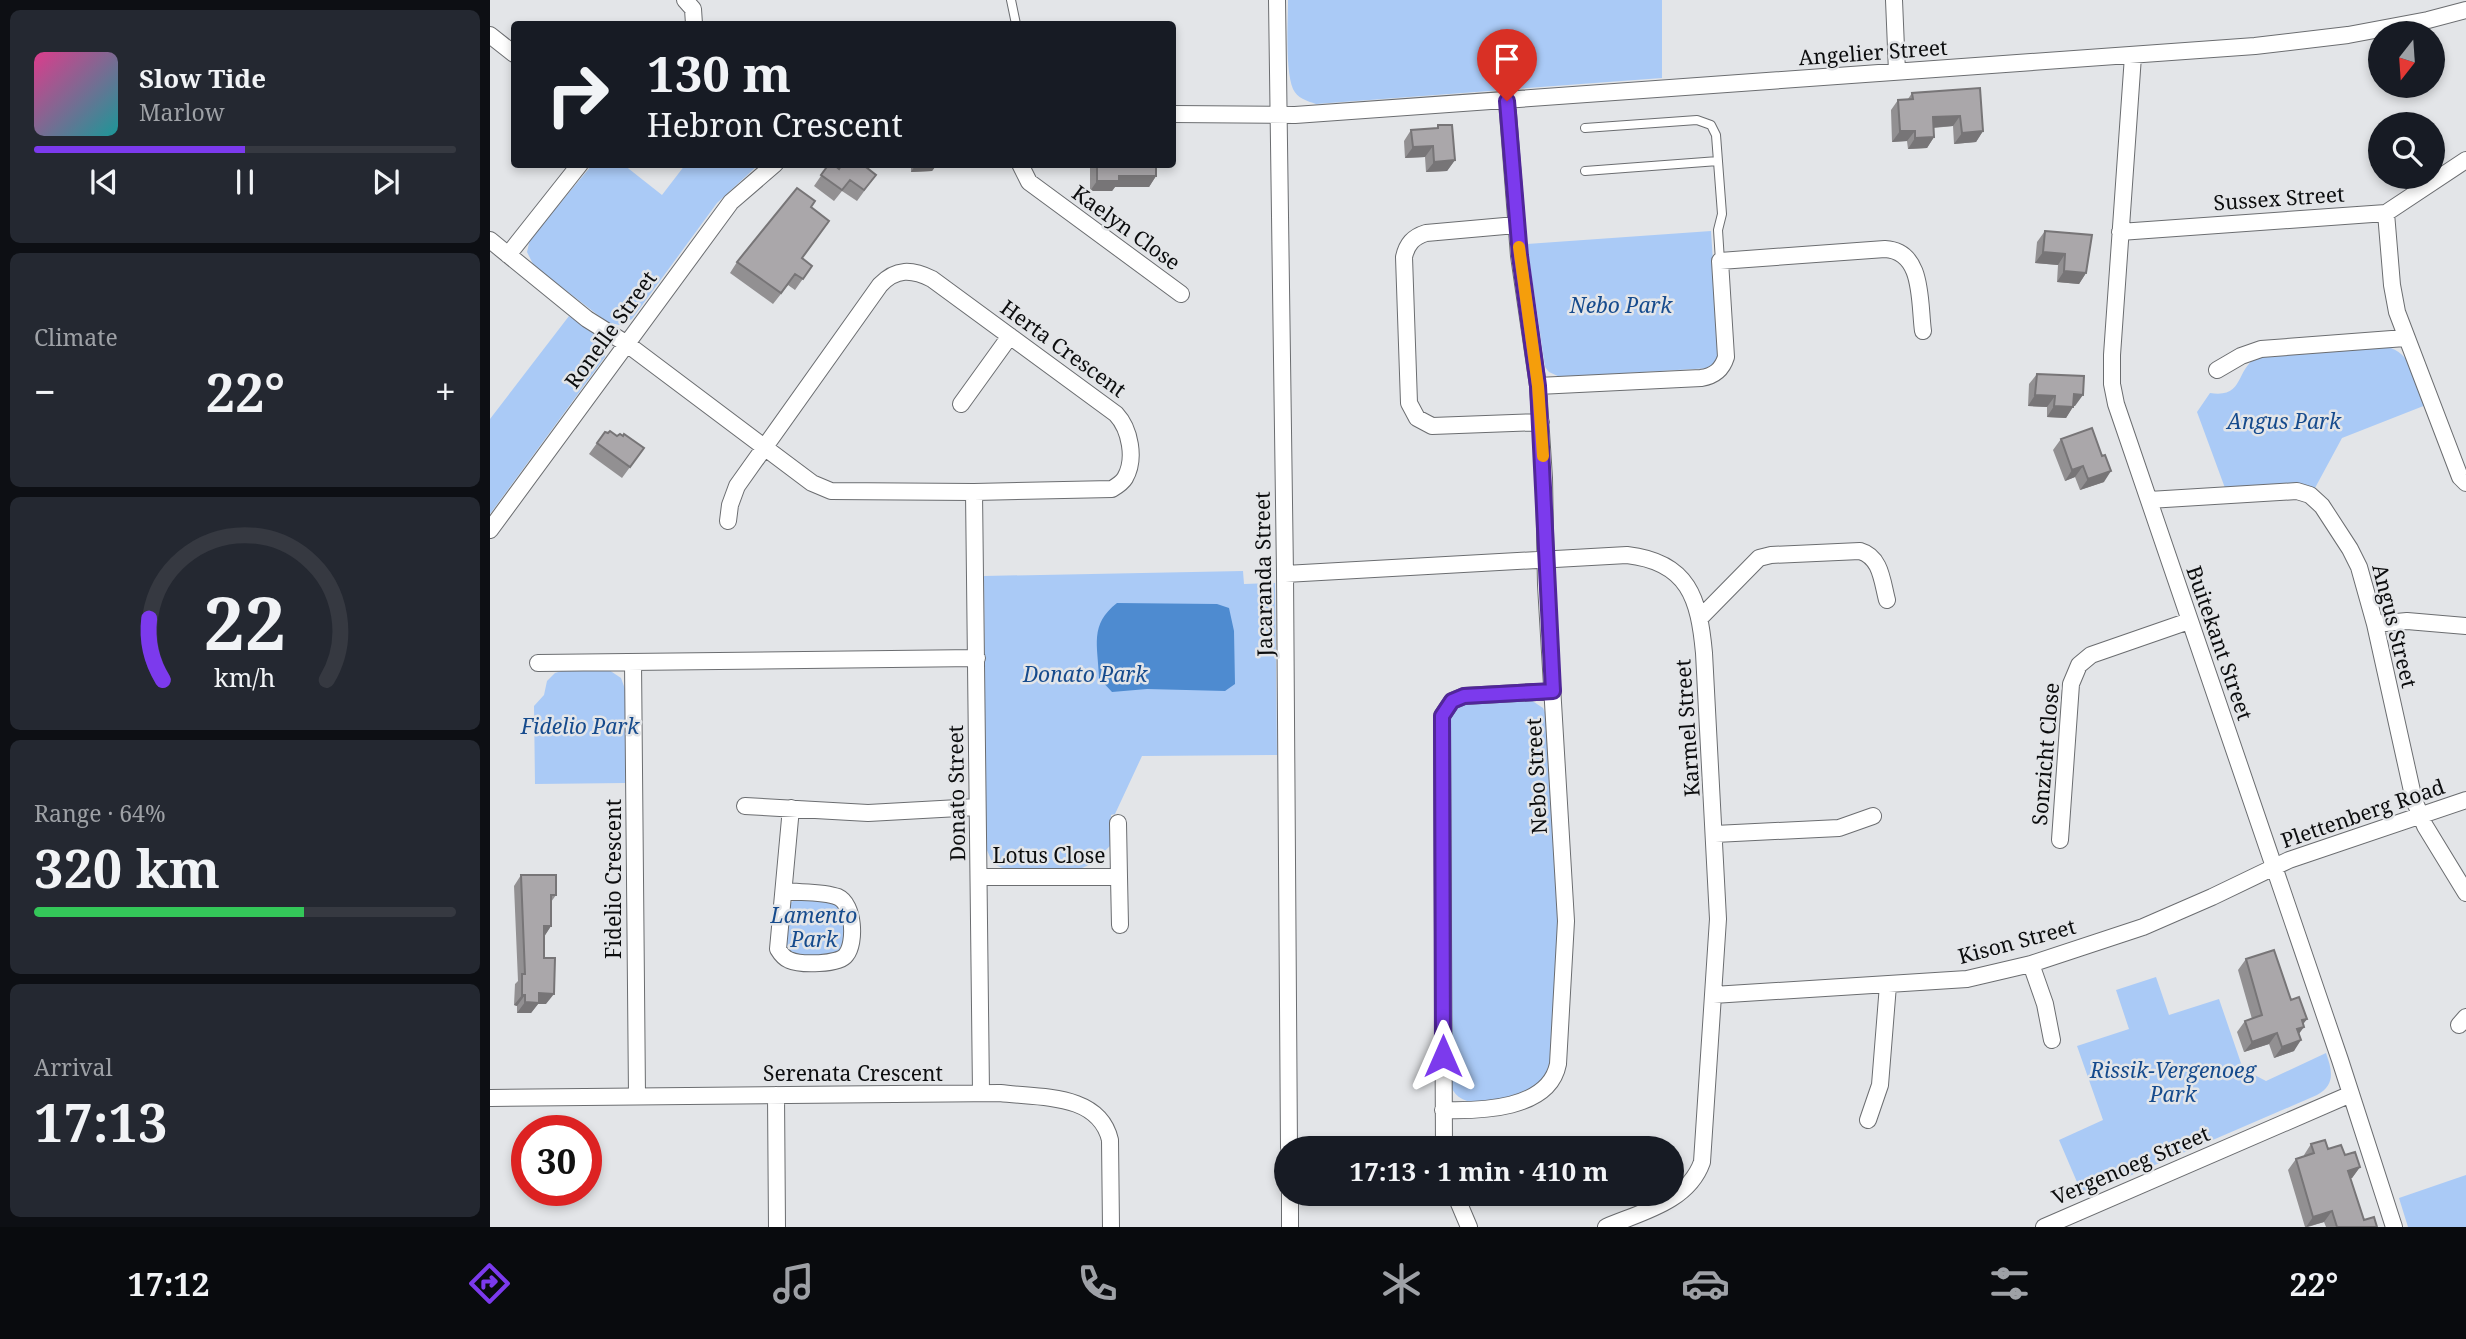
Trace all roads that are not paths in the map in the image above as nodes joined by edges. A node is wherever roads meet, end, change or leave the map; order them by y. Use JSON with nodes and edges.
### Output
{"nodes":[{"id":1,"x":685,"y":0,"type":"edge"},
{"id":2,"x":1011,"y":0,"type":"edge"},
{"id":3,"x":1277,"y":0,"type":"edge"},
{"id":4,"x":1894,"y":0,"type":"edge"},
{"id":5,"x":2466,"y":10,"type":"edge"},
{"id":6,"x":694,"y":21,"type":"edge"},
{"id":7,"x":1015,"y":21,"type":"edge"},
{"id":8,"x":490,"y":34,"type":"edge"},
{"id":9,"x":511,"y":52,"type":"edge"},
{"id":10,"x":2133,"y":56,"type":"junction"},
{"id":11,"x":1897,"y":72,"type":"junction"},
{"id":12,"x":1507,"y":101,"type":"junction"},
{"id":13,"x":1176,"y":114,"type":"edge"},
{"id":14,"x":1279,"y":114,"type":"junction"},
{"id":15,"x":1585,"y":128,"type":"dead end"},
{"id":16,"x":2466,"y":160,"type":"edge"},
{"id":17,"x":1718,"y":161,"type":"junction"},
{"id":18,"x":577,"y":168,"type":"edge"},
{"id":19,"x":770,"y":168,"type":"edge"},
{"id":20,"x":1022,"y":168,"type":"edge"},
{"id":21,"x":1585,"y":171,"type":"dead end"},
{"id":22,"x":2386,"y":213,"type":"junction"},
{"id":23,"x":1516,"y":225,"type":"junction"},
{"id":24,"x":2120,"y":232,"type":"junction"},
{"id":25,"x":490,"y":240,"type":"edge"},
{"id":26,"x":508,"y":255,"type":"junction"},
{"id":27,"x":1720,"y":261,"type":"junction"},
{"id":28,"x":1181,"y":294,"type":"dead end"},
{"id":29,"x":1923,"y":331,"type":"dead end"},
{"id":30,"x":1010,"y":336,"type":"junction"},
{"id":31,"x":2406,"y":338,"type":"junction"},
{"id":32,"x":627,"y":344,"type":"junction"},
{"id":33,"x":2217,"y":370,"type":"dead end"},
{"id":34,"x":1538,"y":386,"type":"junction"},
{"id":35,"x":961,"y":404,"type":"dead end"},
{"id":36,"x":1541,"y":422,"type":"junction"},
{"id":37,"x":764,"y":446,"type":"junction"},
{"id":38,"x":2466,"y":483,"type":"edge"},
{"id":39,"x":974,"y":492,"type":"junction"},
{"id":40,"x":2149,"y":500,"type":"junction"},
{"id":41,"x":728,"y":521,"type":"dead end"},
{"id":42,"x":490,"y":530,"type":"edge"},
{"id":43,"x":1547,"y":559,"type":"junction"},
{"id":44,"x":1285,"y":573,"type":"junction"},
{"id":45,"x":1886,"y":600,"type":"dead end"},
{"id":46,"x":1701,"y":617,"type":"junction"},
{"id":47,"x":2189,"y":621,"type":"junction"},
{"id":48,"x":2375,"y":624,"type":"junction"},
{"id":49,"x":2466,"y":626,"type":"edge"},
{"id":50,"x":977,"y":658,"type":"junction"},
{"id":51,"x":633,"y":662,"type":"junction"},
{"id":52,"x":538,"y":663,"type":"dead end"},
{"id":53,"x":1553,"y":691,"type":"junction"},
{"id":54,"x":2466,"y":800,"type":"edge"},
{"id":55,"x":745,"y":806,"type":"dead end"},
{"id":56,"x":977,"y":807,"type":"junction"},
{"id":57,"x":791,"y":808,"type":"junction"},
{"id":58,"x":2420,"y":815,"type":"junction"},
{"id":59,"x":1872,"y":816,"type":"dead end"},
{"id":60,"x":1118,"y":823,"type":"dead end"},
{"id":61,"x":1715,"y":834,"type":"junction"},
{"id":62,"x":2060,"y":840,"type":"dead end"},
{"id":63,"x":2274,"y":868,"type":"junction"},
{"id":64,"x":979,"y":877,"type":"junction"},
{"id":65,"x":1119,"y":877,"type":"junction"},
{"id":66,"x":784,"y":891,"type":"junction"},
{"id":67,"x":2466,"y":892,"type":"edge"},
{"id":68,"x":1120,"y":925,"type":"dead end"},
{"id":69,"x":2031,"y":964,"type":"junction"},
{"id":70,"x":1888,"y":985,"type":"junction"},
{"id":71,"x":1713,"y":995,"type":"junction"},
{"id":72,"x":2052,"y":1040,"type":"dead end"},
{"id":73,"x":981,"y":1093,"type":"junction"},
{"id":74,"x":2351,"y":1094,"type":"junction"},
{"id":75,"x":776,"y":1095,"type":"junction"},
{"id":76,"x":637,"y":1096,"type":"junction"},
{"id":77,"x":490,"y":1098,"type":"edge"},
{"id":78,"x":1443,"y":1110,"type":"junction"},
{"id":79,"x":1868,"y":1120,"type":"dead end"},
{"id":80,"x":1289,"y":1136,"type":"edge"},
{"id":81,"x":1444,"y":1136,"type":"edge"},
{"id":82,"x":1290,"y":1206,"type":"edge"},
{"id":83,"x":1460,"y":1206,"type":"edge"},
{"id":84,"x":777,"y":1227,"type":"edge"},
{"id":85,"x":1111,"y":1227,"type":"edge"},
{"id":86,"x":1290,"y":1227,"type":"edge"},
{"id":87,"x":1469,"y":1227,"type":"edge"},
{"id":88,"x":1606,"y":1227,"type":"edge"},
{"id":89,"x":2044,"y":1227,"type":"edge"},
{"id":90,"x":2394,"y":1227,"type":"edge"}],
"edges":[{"from":1,"to":6,"type":"street"},
{"from":2,"to":7,"type":"lane"},
{"from":3,"to":14,"type":"street","name":"Jacaranda Street"},
{"from":4,"to":11,"type":"street"},
{"from":5,"to":10,"type":"street","name":"Angelier Street"},
{"from":8,"to":9,"type":"street"},
{"from":10,"to":11,"type":"street","name":"Angelier Street"},
{"from":10,"to":24,"type":"street","name":"Buitekant Street"},
{"from":11,"to":12,"type":"street","name":"Angelier Street"},
{"from":12,"to":14,"type":"street","name":"Angelier Street"},
{"from":12,"to":23,"type":"street","name":"Nebo Street"},
{"from":13,"to":14,"type":"street"},
{"from":14,"to":44,"type":"street","name":"Jacaranda Street"},
{"from":15,"to":17,"type":"lane"},
{"from":16,"to":22,"type":"street","name":"Sussex Street"},
{"from":17,"to":21,"type":"lane"},
{"from":17,"to":27,"type":"lane"},
{"from":18,"to":26,"type":"street"},
{"from":19,"to":32,"type":"street","name":"Ronelle Street"},
{"from":20,"to":28,"type":"street","name":"Kaelyn Close"},
{"from":22,"to":24,"type":"street","name":"Sussex Street"},
{"from":22,"to":31,"type":"street"},
{"from":23,"to":34,"type":"street","name":"Nebo Street"},
{"from":23,"to":36,"type":"street"},
{"from":24,"to":40,"type":"street","name":"Buitekant Street"},
{"from":25,"to":26,"type":"street","name":"Herta Crescent"},
{"from":26,"to":32,"type":"street","name":"Herta Crescent"},
{"from":27,"to":29,"type":"street"},
{"from":27,"to":34,"type":"street"},
{"from":30,"to":35,"type":"street"},
{"from":30,"to":37,"type":"street","name":"Herta Crescent"},
{"from":30,"to":39,"type":"street","name":"Herta Crescent"},
{"from":31,"to":33,"type":"street"},
{"from":31,"to":38,"type":"street"},
{"from":32,"to":37,"type":"street","name":"Herta Crescent"},
{"from":32,"to":42,"type":"street","name":"Ronelle Street"},
{"from":34,"to":36,"type":"street","name":"Nebo Street"},
{"from":36,"to":43,"type":"street","name":"Nebo Street"},
{"from":37,"to":39,"type":"street","name":"Herta Crescent"},
{"from":37,"to":41,"type":"street"},
{"from":39,"to":50,"type":"street","name":"Donato Street"},
{"from":40,"to":47,"type":"street","name":"Buitekant Street"},
{"from":40,"to":48,"type":"street","name":"Angus Street"},
{"from":43,"to":44,"type":"street","name":"Karmel Street"},
{"from":43,"to":46,"type":"street","name":"Karmel Street"},
{"from":43,"to":53,"type":"street","name":"Nebo Street"},
{"from":44,"to":80,"type":"street","name":"Jacaranda Street"},
{"from":45,"to":46,"type":"street"},
{"from":46,"to":61,"type":"street","name":"Karmel Street"},
{"from":47,"to":62,"type":"street","name":"Sonzicht Close"},
{"from":47,"to":63,"type":"street","name":"Buitekant Street"},
{"from":48,"to":49,"type":"street"},
{"from":48,"to":58,"type":"street","name":"Angus Street"},
{"from":50,"to":51,"type":"street"},
{"from":50,"to":56,"type":"street","name":"Donato Street"},
{"from":51,"to":52,"type":"street"},
{"from":51,"to":76,"type":"street","name":"Fidelio Crescent"},
{"from":53,"to":78,"type":"street","name":"Nebo Street"},
{"from":53,"to":78,"type":"street"},
{"from":54,"to":58,"type":"street","name":"Plettenberg Road"},
{"from":55,"to":57,"type":"street"},
{"from":56,"to":57,"type":"street"},
{"from":56,"to":64,"type":"street","name":"Donato Street"},
{"from":57,"to":66,"type":"street"},
{"from":58,"to":63,"type":"street","name":"Plettenberg Road"},
{"from":58,"to":67,"type":"street","name":"Angus Street"},
{"from":59,"to":61,"type":"street"},
{"from":60,"to":65,"type":"street","name":"Lotus Close"},
{"from":61,"to":71,"type":"street","name":"Karmel Street"},
{"from":63,"to":69,"type":"street","name":"Kison Street"},
{"from":63,"to":74,"type":"street","name":"Buitekant Street"},
{"from":64,"to":65,"type":"street","name":"Lotus Close"},
{"from":64,"to":73,"type":"street","name":"Donato Street"},
{"from":65,"to":68,"type":"street","name":"Lotus Close"},
{"from":66,"to":66,"type":"street"},
{"from":69,"to":70,"type":"street","name":"Kison Street"},
{"from":69,"to":72,"type":"street"},
{"from":70,"to":71,"type":"street","name":"Kison Street"},
{"from":70,"to":79,"type":"street"},
{"from":71,"to":88,"type":"street","name":"Karmel Street"},
{"from":73,"to":75,"type":"street","name":"Serenata Crescent"},
{"from":73,"to":85,"type":"street","name":"Serenata Crescent"},
{"from":74,"to":89,"type":"street","name":"Vergenoeg Street"},
{"from":74,"to":90,"type":"street","name":"Buitekant Street"},
{"from":75,"to":76,"type":"street","name":"Serenata Crescent"},
{"from":75,"to":84,"type":"street"},
{"from":76,"to":77,"type":"street","name":"Serenata Crescent"},
{"from":78,"to":81,"type":"street"},
{"from":82,"to":86,"type":"street"},
{"from":83,"to":87,"type":"street"}]}
